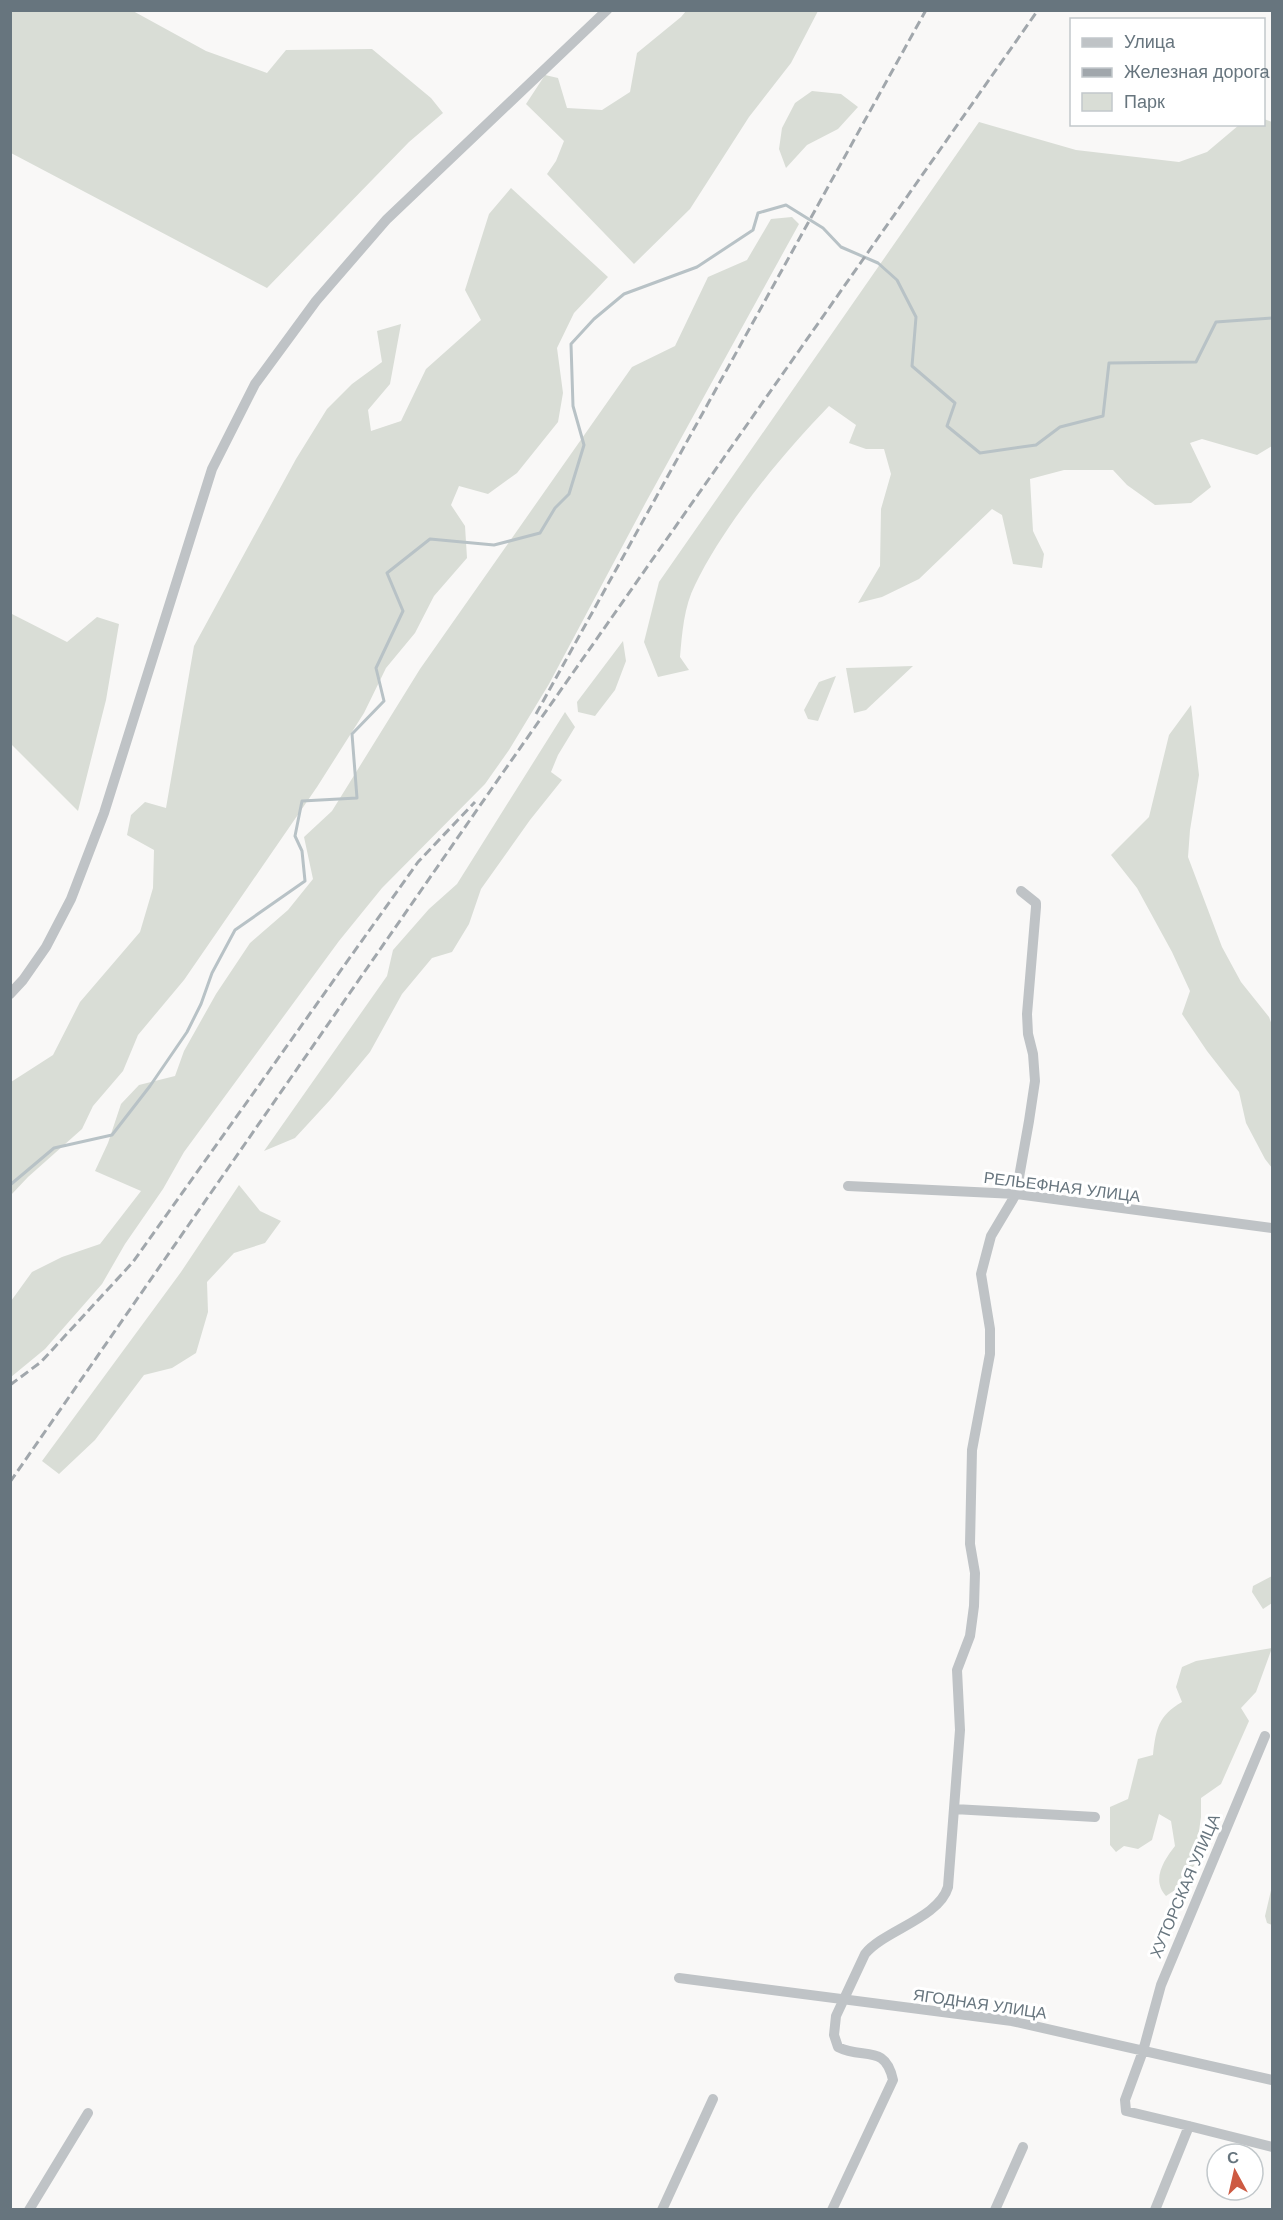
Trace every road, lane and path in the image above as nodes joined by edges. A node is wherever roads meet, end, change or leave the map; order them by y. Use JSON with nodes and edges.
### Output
{"nodes":[{"id":1,"x":607,"y":10,"type":"edge"},
{"id":2,"x":1021,"y":891,"type":"dead end"},
{"id":3,"x":10,"y":994,"type":"edge"},
{"id":4,"x":848,"y":1186,"type":"dead end"},
{"id":5,"x":1016,"y":1194,"type":"junction"},
{"id":6,"x":1272,"y":1227,"type":"edge"},
{"id":7,"x":1265,"y":1736,"type":"dead end"},
{"id":8,"x":954,"y":1809,"type":"junction"},
{"id":9,"x":1095,"y":1817,"type":"dead end"},
{"id":10,"x":679,"y":1978,"type":"dead end"},
{"id":11,"x":843,"y":2001,"type":"junction"},
{"id":12,"x":1143,"y":2051,"type":"junction"},
{"id":13,"x":1272,"y":2080,"type":"edge"},
{"id":14,"x":713,"y":2099,"type":"dead end"},
{"id":15,"x":88,"y":2113,"type":"dead end"},
{"id":16,"x":1189,"y":2126,"type":"junction"},
{"id":17,"x":1023,"y":2147,"type":"dead end"},
{"id":18,"x":1272,"y":2147,"type":"edge"},
{"id":19,"x":29,"y":2210,"type":"edge"},
{"id":20,"x":662,"y":2210,"type":"edge"},
{"id":21,"x":832,"y":2210,"type":"edge"},
{"id":22,"x":995,"y":2210,"type":"edge"},
{"id":23,"x":1155,"y":2210,"type":"edge"}],
"edges":[{"from":1,"to":3,"type":"street"},
{"from":2,"to":5,"type":"street"},
{"from":4,"to":5,"type":"street","name":"РЕЛЬЕФНАЯ УЛИЦА"},
{"from":5,"to":6,"type":"street","name":"РЕЛЬЕФНАЯ УЛИЦА"},
{"from":5,"to":8,"type":"street"},
{"from":7,"to":12,"type":"street","name":"ХУТОРСКАЯ УЛИЦА"},
{"from":8,"to":9,"type":"street"},
{"from":8,"to":11,"type":"street"},
{"from":10,"to":11,"type":"street","name":"ЯГОДНАЯ УЛИЦА"},
{"from":11,"to":12,"type":"street","name":"ЯГОДНАЯ УЛИЦА"},
{"from":11,"to":21,"type":"street"},
{"from":12,"to":13,"type":"street","name":"ЯГОДНАЯ УЛИЦА"},
{"from":12,"to":16,"type":"street","name":"ХУТОРСКАЯ УЛИЦА"},
{"from":14,"to":20,"type":"street"},
{"from":15,"to":19,"type":"street"},
{"from":16,"to":18,"type":"street"},
{"from":16,"to":23,"type":"street"},
{"from":17,"to":22,"type":"street"}]}
